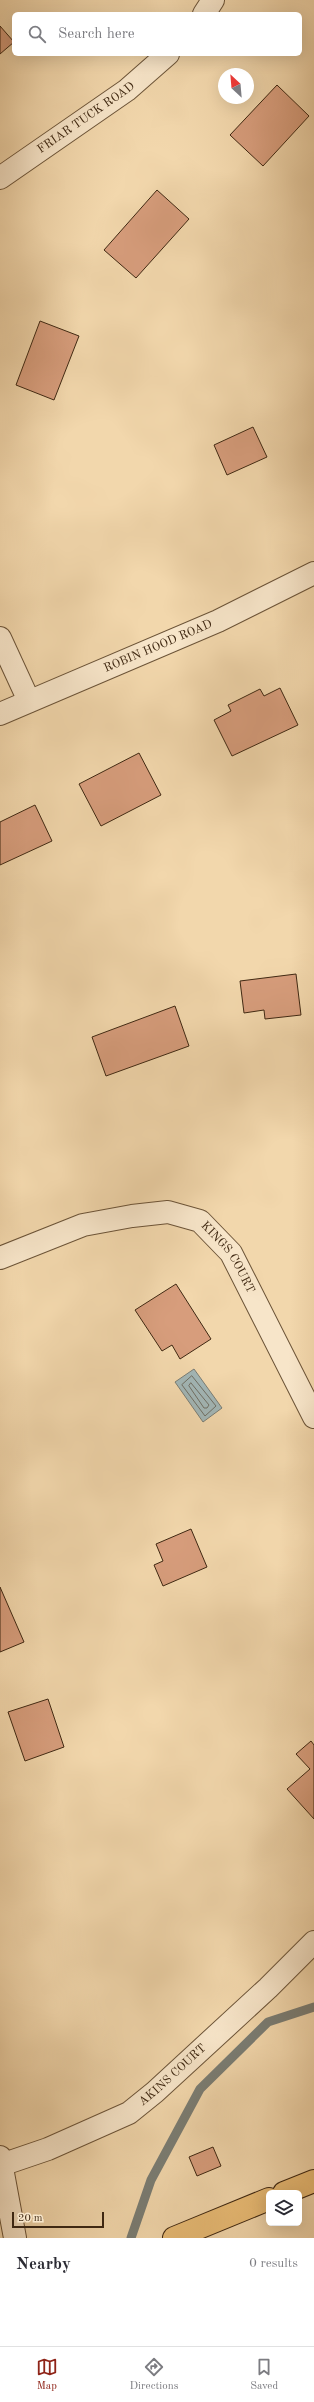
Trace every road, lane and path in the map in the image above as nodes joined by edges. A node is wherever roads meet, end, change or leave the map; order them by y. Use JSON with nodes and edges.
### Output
{"nodes":[{"id":1,"x":213,"y":0,"type":"edge"},
{"id":2,"x":205,"y":12,"type":"edge"},
{"id":3,"x":166,"y":56,"type":"edge"},
{"id":4,"x":0,"y":178,"type":"edge"},
{"id":5,"x":314,"y":574,"type":"edge"},
{"id":6,"x":0,"y":638,"type":"edge"},
{"id":7,"x":29,"y":701,"type":"junction"},
{"id":8,"x":0,"y":714,"type":"edge"},
{"id":9,"x":0,"y":1258,"type":"edge"},
{"id":10,"x":314,"y":1417,"type":"edge"},
{"id":11,"x":314,"y":1942,"type":"edge"},
{"id":12,"x":1,"y":2161,"type":"edge"},
{"id":13,"x":314,"y":2181,"type":"edge"},
{"id":14,"x":292,"y":2190,"type":"edge"},
{"id":15,"x":266,"y":2200,"type":"edge"},
{"id":16,"x":15,"y":2238,"type":"edge"},
{"id":17,"x":174,"y":2238,"type":"edge"}],
"edges":[{"from":1,"to":2,"type":"street"},
{"from":3,"to":4,"type":"street","name":"FRIAR TUCK ROAD"},
{"from":5,"to":7,"type":"street","name":"ROBIN HOOD ROAD"},
{"from":6,"to":7,"type":"street"},
{"from":7,"to":8,"type":"street","name":"ROBIN HOOD ROAD"},
{"from":9,"to":10,"type":"street","name":"KINGS COURT"},
{"from":11,"to":12,"type":"street","name":"AKINS COURT"},
{"from":12,"to":16,"type":"street"},
{"from":13,"to":14,"type":"main road"},
{"from":15,"to":17,"type":"main road"}]}
